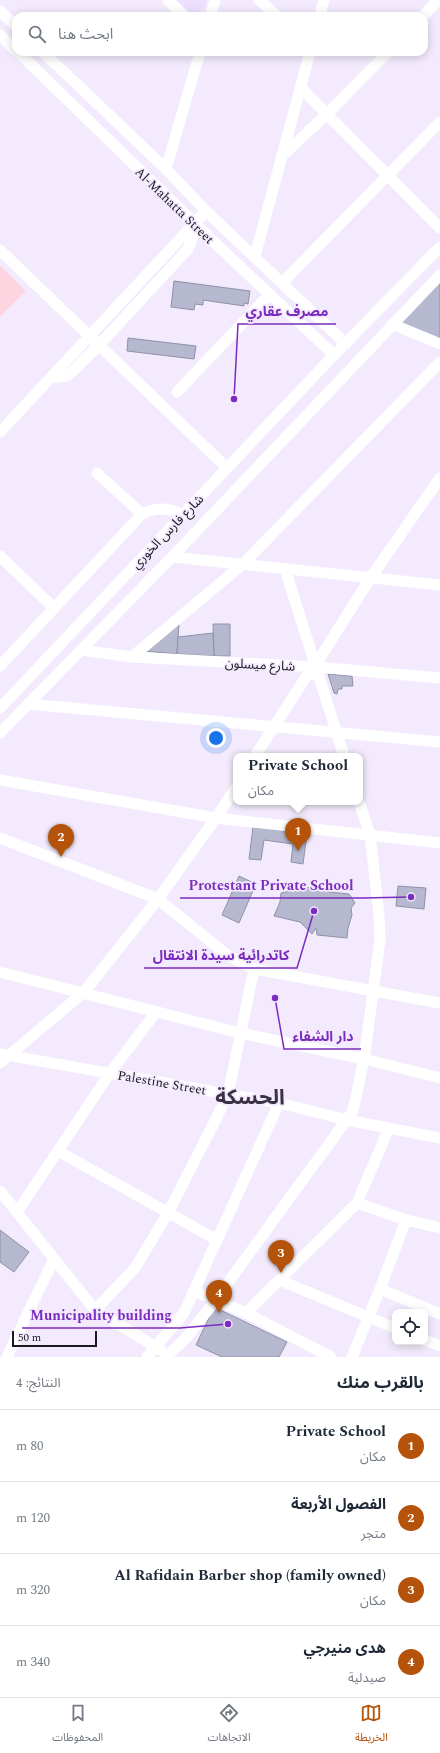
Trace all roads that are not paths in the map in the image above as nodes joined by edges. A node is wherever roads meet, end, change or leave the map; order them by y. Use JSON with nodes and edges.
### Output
{"nodes":[{"id":1,"x":168,"y":0,"type":"edge"},
{"id":2,"x":215,"y":0,"type":"edge"},
{"id":3,"x":259,"y":0,"type":"edge"},
{"id":4,"x":324,"y":0,"type":"edge"},
{"id":5,"x":435,"y":4,"type":"edge"},
{"id":6,"x":0,"y":11,"type":"edge"},
{"id":7,"x":180,"y":12,"type":"edge"},
{"id":8,"x":211,"y":12,"type":"edge"},
{"id":9,"x":272,"y":12,"type":"edge"},
{"id":10,"x":321,"y":12,"type":"edge"},
{"id":11,"x":427,"y":12,"type":"edge"},
{"id":12,"x":12,"y":22,"type":"edge"},
{"id":13,"x":0,"y":35,"type":"edge"},
{"id":14,"x":12,"y":46,"type":"edge"},
{"id":15,"x":22,"y":56,"type":"edge"},
{"id":16,"x":47,"y":56,"type":"edge"},
{"id":17,"x":199,"y":56,"type":"edge"},
{"id":18,"x":309,"y":56,"type":"edge"},
{"id":19,"x":384,"y":56,"type":"edge"},
{"id":20,"x":300,"y":87,"type":"junction"},
{"id":21,"x":327,"y":114,"type":"junction"},
{"id":22,"x":440,"y":122,"type":"edge"},
{"id":23,"x":282,"y":155,"type":"junction"},
{"id":24,"x":166,"y":169,"type":"junction"},
{"id":25,"x":388,"y":175,"type":"junction"},
{"id":26,"x":206,"y":211,"type":"junction"},
{"id":27,"x":195,"y":224,"type":"junction"},
{"id":28,"x":440,"y":228,"type":"edge"},
{"id":29,"x":440,"y":247,"type":"edge"},
{"id":30,"x":0,"y":250,"type":"edge"},
{"id":31,"x":255,"y":256,"type":"junction"},
{"id":32,"x":440,"y":275,"type":"edge"},
{"id":33,"x":283,"y":282,"type":"junction"},
{"id":34,"x":270,"y":294,"type":"junction"},
{"id":35,"x":392,"y":324,"type":"junction"},
{"id":36,"x":90,"y":336,"type":"junction"},
{"id":37,"x":346,"y":344,"type":"junction"},
{"id":38,"x":440,"y":344,"type":"edge"},
{"id":39,"x":99,"y":345,"type":"junction"},
{"id":40,"x":334,"y":355,"type":"junction"},
{"id":41,"x":440,"y":362,"type":"edge"},
{"id":42,"x":51,"y":378,"type":"junction"},
{"id":43,"x":177,"y":392,"type":"dead end"},
{"id":44,"x":0,"y":432,"type":"edge"},
{"id":45,"x":227,"y":468,"type":"junction"},
{"id":46,"x":97,"y":473,"type":"dead end"},
{"id":47,"x":440,"y":478,"type":"edge"},
{"id":48,"x":142,"y":514,"type":"junction"},
{"id":49,"x":183,"y":515,"type":"junction"},
{"id":50,"x":0,"y":556,"type":"edge"},
{"id":51,"x":172,"y":557,"type":"junction"},
{"id":52,"x":243,"y":564,"type":"junction"},
{"id":53,"x":285,"y":568,"type":"junction"},
{"id":54,"x":371,"y":577,"type":"junction"},
{"id":55,"x":440,"y":585,"type":"edge"},
{"id":56,"x":54,"y":608,"type":"junction"},
{"id":57,"x":81,"y":650,"type":"junction"},
{"id":58,"x":132,"y":657,"type":"junction"},
{"id":59,"x":0,"y":666,"type":"edge"},
{"id":60,"x":317,"y":667,"type":"junction"},
{"id":61,"x":440,"y":678,"type":"edge"},
{"id":62,"x":28,"y":704,"type":"junction"},
{"id":63,"x":0,"y":708,"type":"edge"},
{"id":64,"x":274,"y":727,"type":"junction"},
{"id":65,"x":0,"y":733,"type":"edge"},
{"id":66,"x":337,"y":734,"type":"junction"},
{"id":67,"x":440,"y":742,"type":"edge"},
{"id":68,"x":258,"y":753,"type":"edge"},
{"id":69,"x":343,"y":753,"type":"edge"},
{"id":70,"x":0,"y":780,"type":"edge"},
{"id":71,"x":233,"y":792,"type":"edge"},
{"id":72,"x":360,"y":805,"type":"edge"},
{"id":73,"x":216,"y":818,"type":"junction"},
{"id":74,"x":370,"y":834,"type":"junction"},
{"id":75,"x":0,"y":838,"type":"edge"},
{"id":76,"x":440,"y":843,"type":"edge"},
{"id":77,"x":158,"y":899,"type":"junction"},
{"id":78,"x":254,"y":969,"type":"junction"},
{"id":79,"x":0,"y":972,"type":"edge"},
{"id":80,"x":373,"y":990,"type":"junction"},
{"id":81,"x":84,"y":992,"type":"junction"},
{"id":82,"x":440,"y":1003,"type":"edge"},
{"id":83,"x":156,"y":1012,"type":"junction"},
{"id":84,"x":240,"y":1033,"type":"junction"},
{"id":85,"x":3,"y":1058,"type":"edge"},
{"id":86,"x":364,"y":1059,"type":"junction"},
{"id":87,"x":110,"y":1073,"type":"junction"},
{"id":88,"x":440,"y":1078,"type":"edge"},
{"id":89,"x":228,"y":1094,"type":"junction"},
{"id":90,"x":279,"y":1103,"type":"junction"},
{"id":91,"x":347,"y":1120,"type":"junction"},
{"id":92,"x":389,"y":1128,"type":"junction"},
{"id":93,"x":440,"y":1138,"type":"edge"},
{"id":94,"x":58,"y":1151,"type":"junction"},
{"id":95,"x":0,"y":1191,"type":"edge"},
{"id":96,"x":357,"y":1203,"type":"junction"},
{"id":97,"x":17,"y":1212,"type":"junction"},
{"id":98,"x":168,"y":1213,"type":"junction"},
{"id":99,"x":406,"y":1220,"type":"junction"},
{"id":100,"x":440,"y":1228,"type":"edge"},
{"id":101,"x":217,"y":1240,"type":"junction"},
{"id":102,"x":54,"y":1259,"type":"junction"},
{"id":103,"x":280,"y":1280,"type":"junction"},
{"id":104,"x":380,"y":1288,"type":"junction"},
{"id":105,"x":194,"y":1290,"type":"junction"},
{"id":106,"x":215,"y":1299,"type":"junction"},
{"id":107,"x":95,"y":1310,"type":"junction"},
{"id":108,"x":246,"y":1313,"type":"junction"},
{"id":109,"x":440,"y":1314,"type":"edge"},
{"id":110,"x":368,"y":1317,"type":"junction"},
{"id":111,"x":392,"y":1327,"type":"edge"},
{"id":112,"x":428,"y":1341,"type":"edge"},
{"id":113,"x":440,"y":1346,"type":"edge"},
{"id":114,"x":154,"y":1347,"type":"junction"},
{"id":115,"x":169,"y":1356,"type":"edge"},
{"id":116,"x":7,"y":1357,"type":"edge"},
{"id":117,"x":147,"y":1357,"type":"edge"},
{"id":118,"x":331,"y":1357,"type":"edge"},
{"id":119,"x":352,"y":1357,"type":"edge"}],
"edges":[{"from":1,"to":7,"type":"street"},
{"from":2,"to":8,"type":"street"},
{"from":3,"to":9,"type":"street"},
{"from":4,"to":10,"type":"street"},
{"from":5,"to":11,"type":"street"},
{"from":6,"to":12,"type":"street"},
{"from":13,"to":14,"type":"street","name":"Al-Mahatta Street"},
{"from":15,"to":27,"type":"street","name":"Al-Mahatta Street"},
{"from":16,"to":24,"type":"street","name":"Al-Mahatta Street"},
{"from":17,"to":24,"type":"street"},
{"from":18,"to":20,"type":"street"},
{"from":19,"to":21,"type":"street"},
{"from":20,"to":21,"type":"street"},
{"from":20,"to":23,"type":"street"},
{"from":21,"to":23,"type":"street"},
{"from":21,"to":25,"type":"street"},
{"from":22,"to":25,"type":"street"},
{"from":23,"to":31,"type":"street"},
{"from":24,"to":26,"type":"street","name":"Al-Mahatta Street"},
{"from":25,"to":28,"type":"street"},
{"from":25,"to":33,"type":"street"},
{"from":26,"to":27,"type":"street"},
{"from":26,"to":31,"type":"street","name":"Al-Mahatta Street"},
{"from":27,"to":34,"type":"street","name":"Al-Mahatta Street"},
{"from":27,"to":36,"type":"street"},
{"from":27,"to":39,"type":"street"},
{"from":29,"to":37,"type":"street","name":"شارع فارس الخوري"},
{"from":30,"to":36,"type":"street"},
{"from":31,"to":33,"type":"street","name":"Al-Mahatta Street"},
{"from":32,"to":35,"type":"street"},
{"from":33,"to":37,"type":"street","name":"Al-Mahatta Street"},
{"from":34,"to":40,"type":"street","name":"Al-Mahatta Street"},
{"from":34,"to":43,"type":"street"},
{"from":35,"to":38,"type":"street"},
{"from":35,"to":51,"type":"street"},
{"from":36,"to":39,"type":"street"},
{"from":36,"to":42,"type":"street"},
{"from":37,"to":40,"type":"street","name":"شارع فارس الخوري"},
{"from":39,"to":42,"type":"street"},
{"from":39,"to":45,"type":"street"},
{"from":40,"to":45,"type":"street","name":"شارع فارس الخوري"},
{"from":41,"to":52,"type":"street"},
{"from":42,"to":44,"type":"street"},
{"from":45,"to":49,"type":"street","name":"شارع فارس الخوري"},
{"from":46,"to":48,"type":"street"},
{"from":47,"to":54,"type":"street"},
{"from":48,"to":49,"type":"street"},
{"from":48,"to":56,"type":"street"},
{"from":49,"to":63,"type":"street","name":"شارع فارس الخوري"},
{"from":50,"to":56,"type":"street"},
{"from":51,"to":52,"type":"street"},
{"from":51,"to":57,"type":"street"},
{"from":52,"to":53,"type":"street"},
{"from":52,"to":58,"type":"street"},
{"from":53,"to":54,"type":"street"},
{"from":53,"to":60,"type":"street"},
{"from":54,"to":55,"type":"street"},
{"from":54,"to":60,"type":"street"},
{"from":56,"to":59,"type":"street"},
{"from":57,"to":58,"type":"street","name":"شارع ميسلون"},
{"from":57,"to":62,"type":"street"},
{"from":58,"to":60,"type":"street","name":"شارع ميسلون"},
{"from":60,"to":61,"type":"street","name":"شارع ميسلون"},
{"from":60,"to":64,"type":"street"},
{"from":60,"to":66,"type":"street"},
{"from":62,"to":64,"type":"street"},
{"from":62,"to":65,"type":"street"},
{"from":64,"to":66,"type":"street"},
{"from":64,"to":68,"type":"street"},
{"from":66,"to":67,"type":"street"},
{"from":66,"to":69,"type":"street"},
{"from":70,"to":73,"type":"street"},
{"from":71,"to":73,"type":"street"},
{"from":72,"to":74,"type":"street"},
{"from":73,"to":74,"type":"street"},
{"from":73,"to":77,"type":"street"},
{"from":74,"to":76,"type":"street"},
{"from":74,"to":80,"type":"street"},
{"from":75,"to":77,"type":"street"},
{"from":77,"to":78,"type":"street"},
{"from":77,"to":81,"type":"street"},
{"from":78,"to":80,"type":"street"},
{"from":78,"to":84,"type":"street"},
{"from":79,"to":81,"type":"street"},
{"from":80,"to":82,"type":"street"},
{"from":80,"to":86,"type":"street"},
{"from":81,"to":83,"type":"street"},
{"from":81,"to":85,"type":"street"},
{"from":83,"to":84,"type":"street"},
{"from":83,"to":87,"type":"street"},
{"from":84,"to":86,"type":"street"},
{"from":84,"to":89,"type":"street"},
{"from":85,"to":87,"type":"street","name":"Palestine Street"},
{"from":86,"to":88,"type":"street"},
{"from":86,"to":91,"type":"street"},
{"from":87,"to":89,"type":"street","name":"Palestine Street"},
{"from":87,"to":94,"type":"street"},
{"from":89,"to":90,"type":"street","name":"Palestine Street"},
{"from":89,"to":98,"type":"street"},
{"from":90,"to":91,"type":"street","name":"Palestine Street"},
{"from":90,"to":101,"type":"street"},
{"from":91,"to":92,"type":"street","name":"Palestine Street"},
{"from":91,"to":106,"type":"street"},
{"from":92,"to":93,"type":"street","name":"Palestine Street"},
{"from":92,"to":96,"type":"street"},
{"from":94,"to":97,"type":"street"},
{"from":94,"to":98,"type":"street"},
{"from":95,"to":97,"type":"street"},
{"from":96,"to":99,"type":"street"},
{"from":96,"to":103,"type":"street"},
{"from":97,"to":102,"type":"street"},
{"from":98,"to":101,"type":"street"},
{"from":98,"to":107,"type":"street"},
{"from":99,"to":100,"type":"street"},
{"from":99,"to":104,"type":"street"},
{"from":101,"to":105,"type":"street"},
{"from":102,"to":107,"type":"street"},
{"from":102,"to":116,"type":"street"},
{"from":103,"to":108,"type":"street"},
{"from":103,"to":110,"type":"street"},
{"from":104,"to":109,"type":"street"},
{"from":104,"to":110,"type":"street"},
{"from":105,"to":106,"type":"street"},
{"from":105,"to":114,"type":"street"},
{"from":106,"to":108,"type":"street"},
{"from":106,"to":115,"type":"street"},
{"from":107,"to":114,"type":"street"},
{"from":108,"to":118,"type":"street"},
{"from":110,"to":111,"type":"street"},
{"from":110,"to":119,"type":"street"},
{"from":112,"to":113,"type":"street"},
{"from":114,"to":115,"type":"street"},
{"from":114,"to":117,"type":"street"}]}
